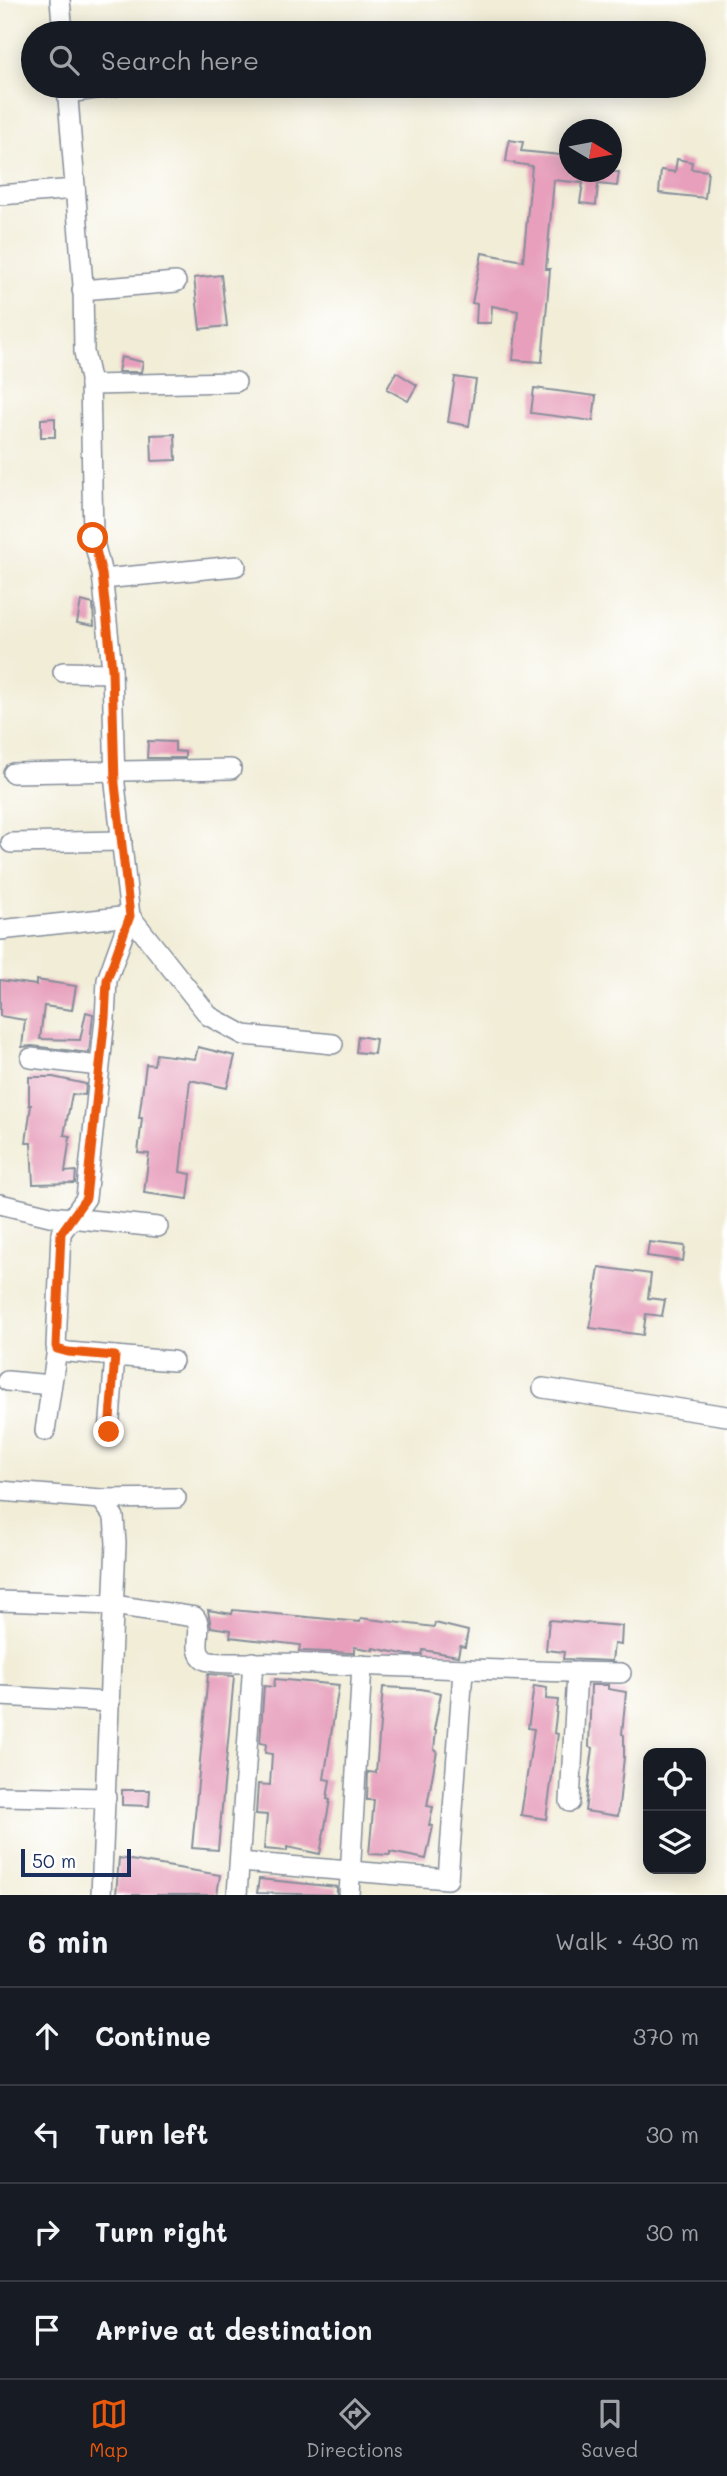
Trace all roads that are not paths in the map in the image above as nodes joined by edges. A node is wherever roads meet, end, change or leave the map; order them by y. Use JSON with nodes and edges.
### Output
{"nodes":[{"id":1,"x":60,"y":0,"type":"edge"},
{"id":2,"x":62,"y":21,"type":"edge"},
{"id":3,"x":68,"y":98,"type":"edge"},
{"id":4,"x":75,"y":189,"type":"junction"},
{"id":5,"x":0,"y":195,"type":"edge"},
{"id":6,"x":176,"y":282,"type":"dead end"},
{"id":7,"x":82,"y":290,"type":"junction"},
{"id":8,"x":236,"y":382,"type":"dead end"},
{"id":9,"x":90,"y":385,"type":"junction"},
{"id":10,"x":236,"y":566,"type":"dead end"},
{"id":11,"x":103,"y":579,"type":"junction"},
{"id":12,"x":63,"y":672,"type":"dead end"},
{"id":13,"x":112,"y":673,"type":"junction"},
{"id":14,"x":231,"y":769,"type":"dead end"},
{"id":15,"x":115,"y":771,"type":"junction"},
{"id":16,"x":13,"y":773,"type":"dead end"},
{"id":17,"x":122,"y":841,"type":"junction"},
{"id":18,"x":11,"y":844,"type":"dead end"},
{"id":19,"x":130,"y":916,"type":"junction"},
{"id":20,"x":0,"y":930,"type":"edge"},
{"id":21,"x":333,"y":1044,"type":"dead end"},
{"id":22,"x":31,"y":1058,"type":"dead end"},
{"id":23,"x":99,"y":1066,"type":"junction"},
{"id":24,"x":0,"y":1204,"type":"edge"},
{"id":25,"x":73,"y":1217,"type":"junction"},
{"id":26,"x":158,"y":1227,"type":"dead end"},
{"id":27,"x":57,"y":1349,"type":"junction"},
{"id":28,"x":115,"y":1356,"type":"junction"},
{"id":29,"x":173,"y":1361,"type":"dead end"},
{"id":30,"x":7,"y":1381,"type":"dead end"},
{"id":31,"x":51,"y":1385,"type":"junction"},
{"id":32,"x":543,"y":1388,"type":"dead end"},
{"id":33,"x":727,"y":1416,"type":"edge"},
{"id":34,"x":45,"y":1431,"type":"dead end"},
{"id":35,"x":109,"y":1432,"type":"dead end"},
{"id":36,"x":0,"y":1491,"type":"edge"},
{"id":37,"x":176,"y":1498,"type":"dead end"},
{"id":38,"x":101,"y":1499,"type":"junction"},
{"id":39,"x":0,"y":1601,"type":"edge"},
{"id":40,"x":113,"y":1605,"type":"junction"},
{"id":41,"x":253,"y":1662,"type":"junction"},
{"id":42,"x":362,"y":1665,"type":"junction"},
{"id":43,"x":463,"y":1671,"type":"junction"},
{"id":44,"x":578,"y":1672,"type":"junction"},
{"id":45,"x":621,"y":1673,"type":"dead end"},
{"id":46,"x":0,"y":1696,"type":"edge"},
{"id":47,"x":110,"y":1702,"type":"junction"},
{"id":48,"x":0,"y":1796,"type":"edge"},
{"id":49,"x":106,"y":1798,"type":"junction"},
{"id":50,"x":570,"y":1802,"type":"dead end"},
{"id":51,"x":240,"y":1862,"type":"junction"},
{"id":52,"x":351,"y":1871,"type":"junction"},
{"id":53,"x":102,"y":1895,"type":"edge"},
{"id":54,"x":237,"y":1895,"type":"edge"},
{"id":55,"x":349,"y":1895,"type":"edge"}],
"edges":[{"from":1,"to":2,"type":"street"},
{"from":3,"to":4,"type":"street"},
{"from":4,"to":5,"type":"street"},
{"from":4,"to":7,"type":"street"},
{"from":6,"to":7,"type":"street"},
{"from":7,"to":9,"type":"street"},
{"from":8,"to":9,"type":"street"},
{"from":9,"to":11,"type":"street"},
{"from":10,"to":11,"type":"street"},
{"from":11,"to":13,"type":"street"},
{"from":12,"to":13,"type":"street"},
{"from":13,"to":15,"type":"street"},
{"from":14,"to":15,"type":"street"},
{"from":15,"to":16,"type":"street"},
{"from":15,"to":17,"type":"street"},
{"from":17,"to":18,"type":"street"},
{"from":17,"to":19,"type":"street"},
{"from":19,"to":20,"type":"street"},
{"from":19,"to":21,"type":"street"},
{"from":19,"to":23,"type":"street"},
{"from":22,"to":23,"type":"street"},
{"from":23,"to":25,"type":"street"},
{"from":24,"to":25,"type":"street"},
{"from":25,"to":26,"type":"street"},
{"from":25,"to":27,"type":"street"},
{"from":27,"to":28,"type":"street"},
{"from":27,"to":31,"type":"street"},
{"from":28,"to":29,"type":"street"},
{"from":28,"to":35,"type":"street"},
{"from":30,"to":31,"type":"street"},
{"from":31,"to":34,"type":"street"},
{"from":32,"to":33,"type":"street"},
{"from":36,"to":38,"type":"street"},
{"from":37,"to":38,"type":"street"},
{"from":38,"to":40,"type":"street"},
{"from":39,"to":40,"type":"street"},
{"from":40,"to":41,"type":"street"},
{"from":40,"to":47,"type":"street"},
{"from":41,"to":42,"type":"street"},
{"from":41,"to":51,"type":"street"},
{"from":42,"to":43,"type":"street"},
{"from":42,"to":52,"type":"street"},
{"from":43,"to":44,"type":"street"},
{"from":43,"to":52,"type":"street"},
{"from":44,"to":45,"type":"street"},
{"from":44,"to":50,"type":"street"},
{"from":46,"to":47,"type":"street"},
{"from":47,"to":49,"type":"street"},
{"from":48,"to":49,"type":"street"},
{"from":49,"to":53,"type":"street"},
{"from":51,"to":52,"type":"street"},
{"from":51,"to":54,"type":"street"},
{"from":52,"to":55,"type":"street"}]}
